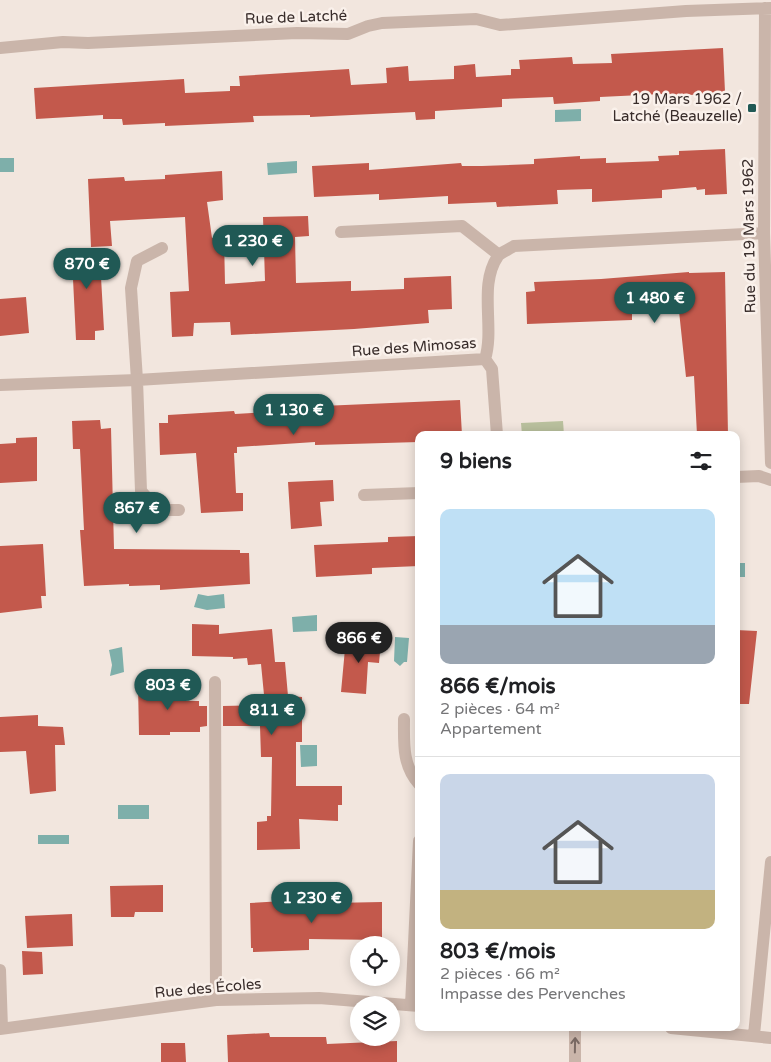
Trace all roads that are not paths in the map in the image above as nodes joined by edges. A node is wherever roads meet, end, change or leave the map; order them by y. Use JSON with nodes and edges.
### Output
{"nodes":[{"id":1,"x":768,"y":8,"type":"edge"},
{"id":2,"x":0,"y":48,"type":"edge"},
{"id":3,"x":341,"y":232,"type":"dead end"},
{"id":4,"x":764,"y":233,"type":"junction"},
{"id":5,"x":162,"y":248,"type":"dead end"},
{"id":6,"x":499,"y":255,"type":"junction"},
{"id":7,"x":485,"y":359,"type":"junction"},
{"id":8,"x":137,"y":380,"type":"junction"},
{"id":9,"x":0,"y":385,"type":"edge"},
{"id":10,"x":497,"y":431,"type":"edge"},
{"id":11,"x":771,"y":463,"type":"edge"},
{"id":12,"x":740,"y":478,"type":"edge"},
{"id":13,"x":771,"y":480,"type":"edge"},
{"id":14,"x":415,"y":493,"type":"edge"},
{"id":15,"x":364,"y":495,"type":"dead end"},
{"id":16,"x":179,"y":510,"type":"dead end"},
{"id":17,"x":215,"y":682,"type":"dead end"},
{"id":18,"x":404,"y":719,"type":"dead end"},
{"id":19,"x":415,"y":780,"type":"edge"},
{"id":20,"x":771,"y":862,"type":"edge"},
{"id":21,"x":0,"y":970,"type":"edge"},
{"id":22,"x":216,"y":1000,"type":"junction"},
{"id":23,"x":415,"y":1006,"type":"edge"},
{"id":24,"x":1,"y":1028,"type":"edge"},
{"id":25,"x":576,"y":1031,"type":"edge"},
{"id":26,"x":707,"y":1031,"type":"edge"},
{"id":27,"x":754,"y":1035,"type":"junction"},
{"id":28,"x":771,"y":1038,"type":"edge"},
{"id":29,"x":574,"y":1062,"type":"edge"}],
"edges":[{"from":1,"to":2,"type":"street","name":"Rue de Latché"},
{"from":1,"to":4,"type":"street","name":"Rue du 19 Mars 1962"},
{"from":3,"to":6,"type":"street"},
{"from":4,"to":6,"type":"street"},
{"from":4,"to":11,"type":"street","name":"Rue du 19 Mars 1962"},
{"from":5,"to":8,"type":"street"},
{"from":6,"to":7,"type":"street","name":"Rue des Mimosas"},
{"from":7,"to":8,"type":"street","name":"Rue des Mimosas"},
{"from":7,"to":10,"type":"street"},
{"from":8,"to":9,"type":"street","name":"Rue des Mimosas"},
{"from":8,"to":16,"type":"street"},
{"from":12,"to":13,"type":"street"},
{"from":14,"to":15,"type":"street"},
{"from":17,"to":22,"type":"street"},
{"from":18,"to":19,"type":"street"},
{"from":20,"to":27,"type":"street"},
{"from":21,"to":24,"type":"street"},
{"from":22,"to":23,"type":"street","name":"Rue des Écoles"},
{"from":22,"to":24,"type":"street","name":"Rue des Écoles"},
{"from":29,"to":25,"type":"street","one_way":true},
{"from":26,"to":27,"type":"street"},
{"from":27,"to":28,"type":"street"}]}
